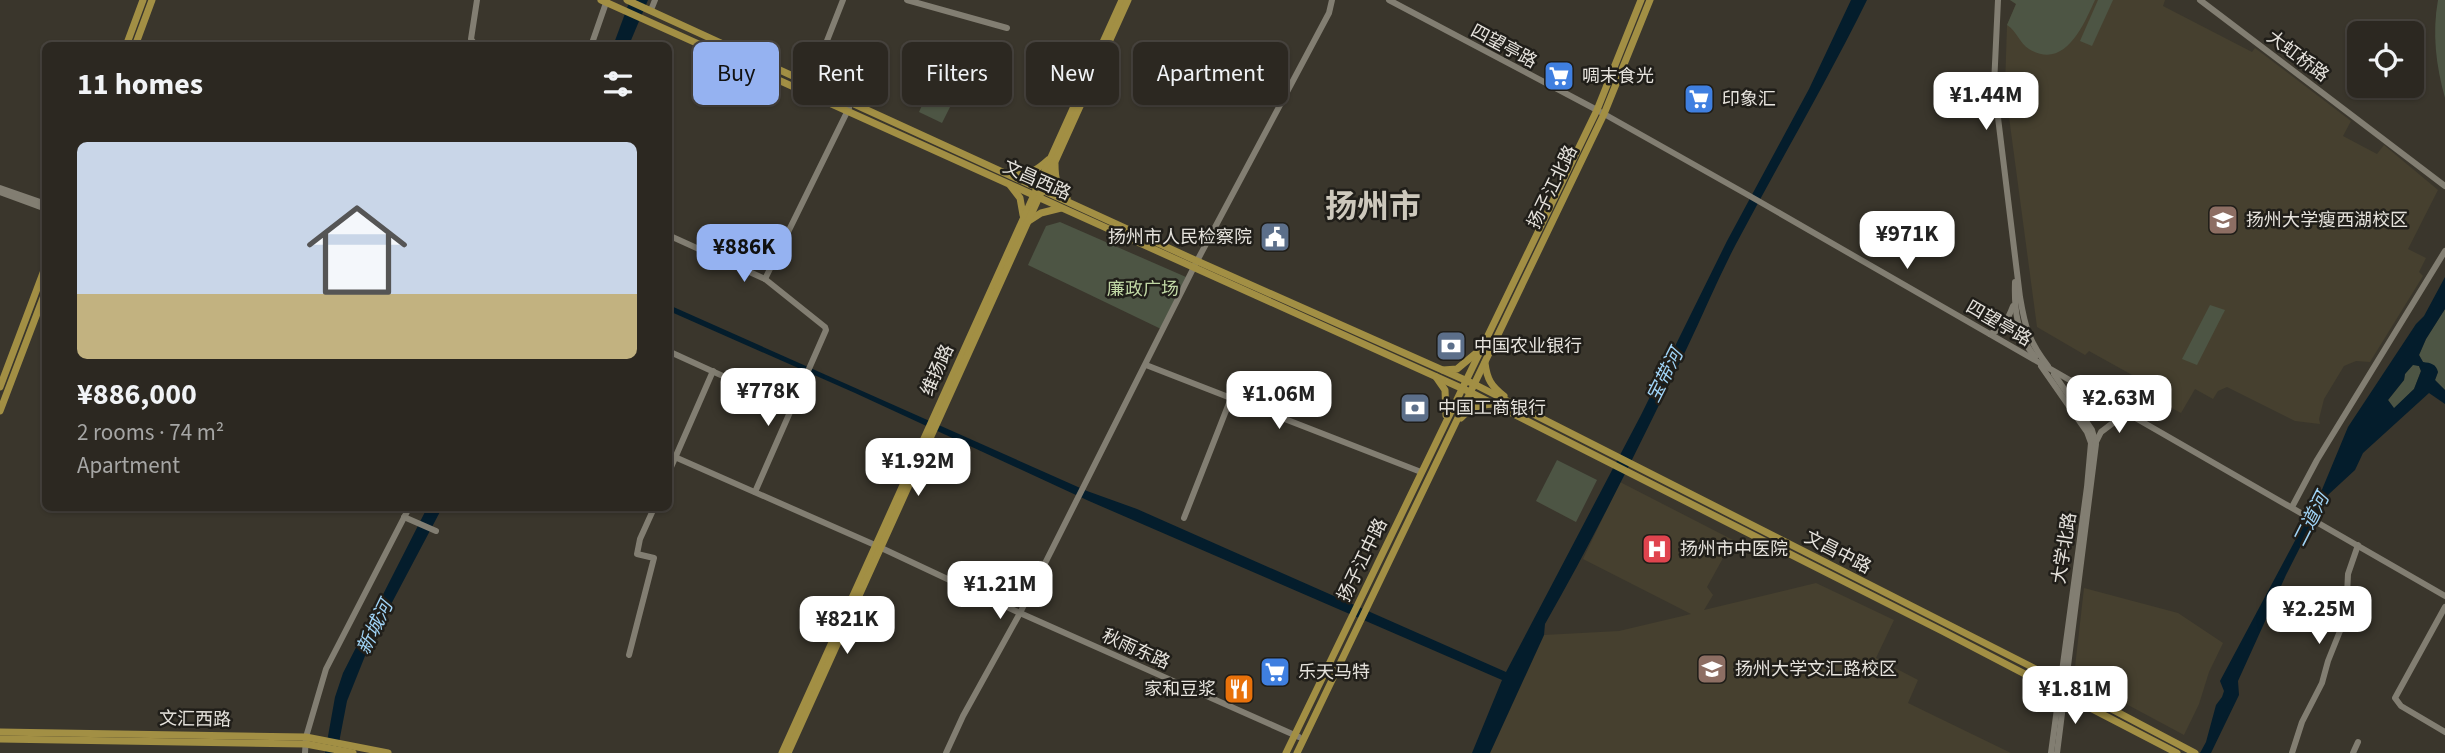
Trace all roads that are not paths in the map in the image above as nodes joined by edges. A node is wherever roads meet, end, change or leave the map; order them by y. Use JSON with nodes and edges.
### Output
{"nodes":[{"id":1,"x":143,"y":0,"type":"edge"},
{"id":2,"x":152,"y":0,"type":"edge"},
{"id":3,"x":477,"y":0,"type":"edge"},
{"id":4,"x":627,"y":0,"type":"edge"},
{"id":5,"x":655,"y":0,"type":"edge"},
{"id":6,"x":843,"y":0,"type":"edge"},
{"id":7,"x":907,"y":0,"type":"edge"},
{"id":8,"x":1122,"y":0,"type":"edge"},
{"id":9,"x":1128,"y":0,"type":"edge"},
{"id":10,"x":1332,"y":0,"type":"edge"},
{"id":11,"x":1389,"y":0,"type":"edge"},
{"id":12,"x":1641,"y":0,"type":"edge"},
{"id":13,"x":1650,"y":0,"type":"edge"},
{"id":14,"x":1998,"y":0,"type":"edge"},
{"id":15,"x":2200,"y":0,"type":"edge"},
{"id":16,"x":605,"y":1,"type":"edge"},
{"id":17,"x":649,"y":10,"type":"junction"},
{"id":18,"x":1007,"y":29,"type":"dead end"},
{"id":19,"x":127,"y":42,"type":"edge"},
{"id":20,"x":136,"y":42,"type":"edge"},
{"id":21,"x":474,"y":42,"type":"edge"},
{"id":22,"x":592,"y":42,"type":"edge"},
{"id":23,"x":826,"y":42,"type":"edge"},
{"id":24,"x":793,"y":76,"type":"edge"},
{"id":25,"x":851,"y":105,"type":"edge"},
{"id":26,"x":856,"y":105,"type":"edge"},
{"id":27,"x":1597,"y":110,"type":"junction"},
{"id":28,"x":848,"y":111,"type":"junction"},
{"id":29,"x":1604,"y":114,"type":"junction"},
{"id":30,"x":1053,"y":159,"type":"junction"},
{"id":31,"x":1014,"y":176,"type":"junction"},
{"id":32,"x":1009,"y":184,"type":"junction"},
{"id":33,"x":2445,"y":186,"type":"edge"},
{"id":34,"x":1040,"y":187,"type":"junction"},
{"id":35,"x":0,"y":190,"type":"edge"},
{"id":36,"x":1036,"y":196,"type":"junction"},
{"id":37,"x":1069,"y":201,"type":"junction"},
{"id":38,"x":42,"y":206,"type":"edge"},
{"id":39,"x":1061,"y":208,"type":"junction"},
{"id":40,"x":1025,"y":220,"type":"junction"},
{"id":41,"x":672,"y":237,"type":"edge"},
{"id":42,"x":2445,"y":251,"type":"edge"},
{"id":43,"x":2016,"y":263,"type":"junction"},
{"id":44,"x":1196,"y":265,"type":"junction"},
{"id":45,"x":42,"y":276,"type":"edge"},
{"id":46,"x":765,"y":279,"type":"junction"},
{"id":47,"x":42,"y":301,"type":"edge"},
{"id":48,"x":2014,"y":304,"type":"junction"},
{"id":49,"x":1990,"y":334,"type":"junction"},
{"id":50,"x":1480,"y":349,"type":"junction"},
{"id":51,"x":672,"y":353,"type":"edge"},
{"id":52,"x":1485,"y":362,"type":"junction"},
{"id":53,"x":2038,"y":362,"type":"junction"},
{"id":54,"x":1146,"y":365,"type":"junction"},
{"id":55,"x":1443,"y":370,"type":"junction"},
{"id":56,"x":2051,"y":370,"type":"junction"},
{"id":57,"x":713,"y":371,"type":"junction"},
{"id":58,"x":1435,"y":377,"type":"junction"},
{"id":59,"x":1463,"y":384,"type":"junction"},
{"id":60,"x":0,"y":387,"type":"edge"},
{"id":61,"x":1472,"y":388,"type":"junction"},
{"id":62,"x":1231,"y":398,"type":"junction"},
{"id":63,"x":1494,"y":404,"type":"junction"},
{"id":64,"x":791,"y":407,"type":"junction"},
{"id":65,"x":1518,"y":407,"type":"junction"},
{"id":66,"x":0,"y":411,"type":"edge"},
{"id":67,"x":2126,"y":414,"type":"junction"},
{"id":68,"x":1446,"y":420,"type":"junction"},
{"id":69,"x":1454,"y":426,"type":"junction"},
{"id":70,"x":2096,"y":444,"type":"junction"},
{"id":71,"x":672,"y":456,"type":"edge"},
{"id":72,"x":1612,"y":460,"type":"junction"},
{"id":73,"x":1421,"y":472,"type":"junction"},
{"id":74,"x":755,"y":492,"type":"junction"},
{"id":75,"x":2292,"y":507,"type":"junction"},
{"id":76,"x":407,"y":511,"type":"edge"},
{"id":77,"x":652,"y":511,"type":"edge"},
{"id":78,"x":404,"y":517,"type":"junction"},
{"id":79,"x":1184,"y":518,"type":"dead end"},
{"id":80,"x":436,"y":531,"type":"dead end"},
{"id":81,"x":2358,"y":545,"type":"junction"},
{"id":82,"x":878,"y":546,"type":"junction"},
{"id":83,"x":2445,"y":596,"type":"edge"},
{"id":84,"x":2445,"y":607,"type":"edge"},
{"id":85,"x":1020,"y":613,"type":"junction"},
{"id":86,"x":629,"y":655,"type":"dead end"},
{"id":87,"x":2064,"y":683,"type":"junction"},
{"id":88,"x":2062,"y":693,"type":"junction"},
{"id":89,"x":0,"y":732,"type":"edge"},
{"id":90,"x":2445,"y":732,"type":"edge"},
{"id":91,"x":1294,"y":735,"type":"junction"},
{"id":92,"x":0,"y":739,"type":"edge"},
{"id":93,"x":1304,"y":739,"type":"junction"},
{"id":94,"x":306,"y":740,"type":"junction"},
{"id":95,"x":2358,"y":742,"type":"dead end"},
{"id":96,"x":343,"y":748,"type":"junction"},
{"id":97,"x":305,"y":753,"type":"edge"},
{"id":98,"x":353,"y":753,"type":"edge"},
{"id":99,"x":388,"y":753,"type":"edge"},
{"id":100,"x":782,"y":753,"type":"edge"},
{"id":101,"x":788,"y":753,"type":"edge"},
{"id":102,"x":946,"y":753,"type":"edge"},
{"id":103,"x":1286,"y":753,"type":"edge"},
{"id":104,"x":1297,"y":753,"type":"edge"},
{"id":105,"x":2051,"y":753,"type":"edge"},
{"id":106,"x":2057,"y":753,"type":"edge"},
{"id":107,"x":2177,"y":753,"type":"edge"},
{"id":108,"x":2195,"y":753,"type":"edge"},
{"id":109,"x":2292,"y":753,"type":"edge"},
{"id":110,"x":2353,"y":753,"type":"edge"}],
"edges":[{"from":1,"to":19,"type":"main road"},
{"from":2,"to":20,"type":"main road"},
{"from":3,"to":21,"type":"street"},
{"from":4,"to":17,"type":"main road","name":"文昌西路"},
{"from":5,"to":17,"type":"street"},
{"from":6,"to":23,"type":"street"},
{"from":7,"to":18,"type":"street"},
{"from":8,"to":30,"type":"main road","name":"维扬路"},
{"from":9,"to":30,"type":"main road","name":"维扬路"},
{"from":10,"to":44,"type":"street"},
{"from":11,"to":27,"type":"street","name":"四望亭路"},
{"from":12,"to":27,"type":"main road","name":"扬子江北路"},
{"from":13,"to":29,"type":"main road","name":"扬子江北路"},
{"from":14,"to":43,"type":"street"},
{"from":15,"to":33,"type":"street","name":"大虹桥路"},
{"from":16,"to":22,"type":"street"},
{"from":16,"to":28,"type":"main road","name":"文昌西路"},
{"from":17,"to":24,"type":"main road","name":"文昌西路"},
{"from":25,"to":28,"type":"street"},
{"from":26,"to":31,"type":"main road","name":"文昌西路"},
{"from":27,"to":29,"type":"street","name":"四望亭路"},
{"from":27,"to":50,"type":"main road","name":"扬子江北路"},
{"from":28,"to":32,"type":"main road","name":"文昌西路"},
{"from":28,"to":46,"type":"street"},
{"from":29,"to":49,"type":"street","name":"四望亭路"},
{"from":29,"to":52,"type":"main road","name":"扬子江北路"},
{"from":30,"to":31,"type":"main road"},
{"from":30,"to":34,"type":"main road","name":"维扬路"},
{"from":30,"to":37,"type":"main road"},
{"from":31,"to":34,"type":"main road","name":"文昌西路"},
{"from":32,"to":36,"type":"main road","name":"文昌西路"},
{"from":32,"to":40,"type":"main road"},
{"from":34,"to":36,"type":"main road","name":"维扬路"},
{"from":34,"to":37,"type":"main road","name":"文昌西路"},
{"from":35,"to":38,"type":"street"},
{"from":36,"to":39,"type":"main road","name":"文昌西路"},
{"from":36,"to":40,"type":"main road","name":"维扬路"},
{"from":37,"to":44,"type":"main road","name":"文昌西路"},
{"from":39,"to":40,"type":"main road"},
{"from":39,"to":44,"type":"main road","name":"文昌西路"},
{"from":40,"to":82,"type":"main road","name":"维扬路"},
{"from":41,"to":46,"type":"street"},
{"from":42,"to":75,"type":"street"},
{"from":43,"to":48,"type":"street"},
{"from":43,"to":56,"type":"street"},
{"from":44,"to":54,"type":"street"},
{"from":44,"to":55,"type":"main road","name":"文昌西路"},
{"from":44,"to":58,"type":"main road","name":"文昌西路"},
{"from":45,"to":60,"type":"main road"},
{"from":46,"to":64,"type":"street"},
{"from":47,"to":66,"type":"main road"},
{"from":48,"to":49,"type":"street"},
{"from":48,"to":53,"type":"street","name":"大学北路"},
{"from":49,"to":53,"type":"street","name":"四望亭路"},
{"from":50,"to":55,"type":"main road"},
{"from":50,"to":59,"type":"main road","name":"扬子江北路"},
{"from":51,"to":57,"type":"street"},
{"from":52,"to":61,"type":"main road","name":"扬子江北路"},
{"from":52,"to":65,"type":"main road"},
{"from":53,"to":56,"type":"street","name":"四望亭路"},
{"from":53,"to":87,"type":"street","name":"大学北路"},
{"from":54,"to":62,"type":"street"},
{"from":54,"to":85,"type":"street"},
{"from":55,"to":59,"type":"main road","name":"文昌西路"},
{"from":56,"to":67,"type":"street","name":"四望亭路"},
{"from":56,"to":70,"type":"street"},
{"from":57,"to":64,"type":"street"},
{"from":57,"to":71,"type":"street"},
{"from":58,"to":59,"type":"main road","name":"文昌西路"},
{"from":58,"to":68,"type":"main road"},
{"from":59,"to":61,"type":"main road"},
{"from":59,"to":68,"type":"main road","name":"扬子江中路"},
{"from":61,"to":63,"type":"main road","name":"文昌中路"},
{"from":61,"to":65,"type":"main road","name":"文昌中路"},
{"from":61,"to":69,"type":"main road","name":"扬子江中路"},
{"from":62,"to":73,"type":"street"},
{"from":62,"to":79,"type":"street"},
{"from":63,"to":69,"type":"main road"},
{"from":63,"to":72,"type":"main road","name":"文昌中路"},
{"from":64,"to":74,"type":"street"},
{"from":65,"to":72,"type":"main road","name":"文昌中路"},
{"from":67,"to":70,"type":"street"},
{"from":67,"to":75,"type":"street","name":"四望亭路"},
{"from":68,"to":73,"type":"main road","name":"扬子江中路"},
{"from":69,"to":93,"type":"main road","name":"扬子江中路"},
{"from":70,"to":87,"type":"street","name":"大学北路"},
{"from":71,"to":74,"type":"street","name":"秋雨东路"},
{"from":72,"to":87,"type":"main road","name":"文昌中路"},
{"from":72,"to":88,"type":"main road","name":"文昌中路"},
{"from":73,"to":91,"type":"main road","name":"扬子江中路"},
{"from":74,"to":82,"type":"street","name":"秋雨东路"},
{"from":75,"to":81,"type":"street","name":"四望亭路"},
{"from":76,"to":78,"type":"street"},
{"from":77,"to":86,"type":"street"},
{"from":78,"to":80,"type":"street"},
{"from":78,"to":94,"type":"street"},
{"from":81,"to":83,"type":"street","name":"四望亭路"},
{"from":81,"to":109,"type":"street"},
{"from":82,"to":85,"type":"street","name":"秋雨东路"},
{"from":82,"to":100,"type":"main road","name":"维扬路"},
{"from":82,"to":101,"type":"main road","name":"维扬路"},
{"from":84,"to":90,"type":"street"},
{"from":85,"to":91,"type":"street","name":"秋雨东路"},
{"from":85,"to":102,"type":"street"},
{"from":87,"to":88,"type":"street","name":"大学北路"},
{"from":87,"to":108,"type":"main road","name":"文昌中路"},
{"from":88,"to":105,"type":"street","name":"大学北路"},
{"from":88,"to":106,"type":"street","name":"大学北路"},
{"from":88,"to":107,"type":"main road","name":"文昌中路"},
{"from":89,"to":94,"type":"main road","name":"文汇西路"},
{"from":91,"to":93,"type":"street","name":"秋雨东路"},
{"from":91,"to":103,"type":"main road","name":"扬子江中路"},
{"from":92,"to":94,"type":"main road","name":"文汇西路"},
{"from":93,"to":104,"type":"main road","name":"扬子江中路"},
{"from":94,"to":96,"type":"main road","name":"文汇西路"},
{"from":94,"to":97,"type":"street"},
{"from":95,"to":110,"type":"street"},
{"from":96,"to":98,"type":"main road","name":"文汇西路"},
{"from":96,"to":99,"type":"main road","name":"文汇西路"}]}
